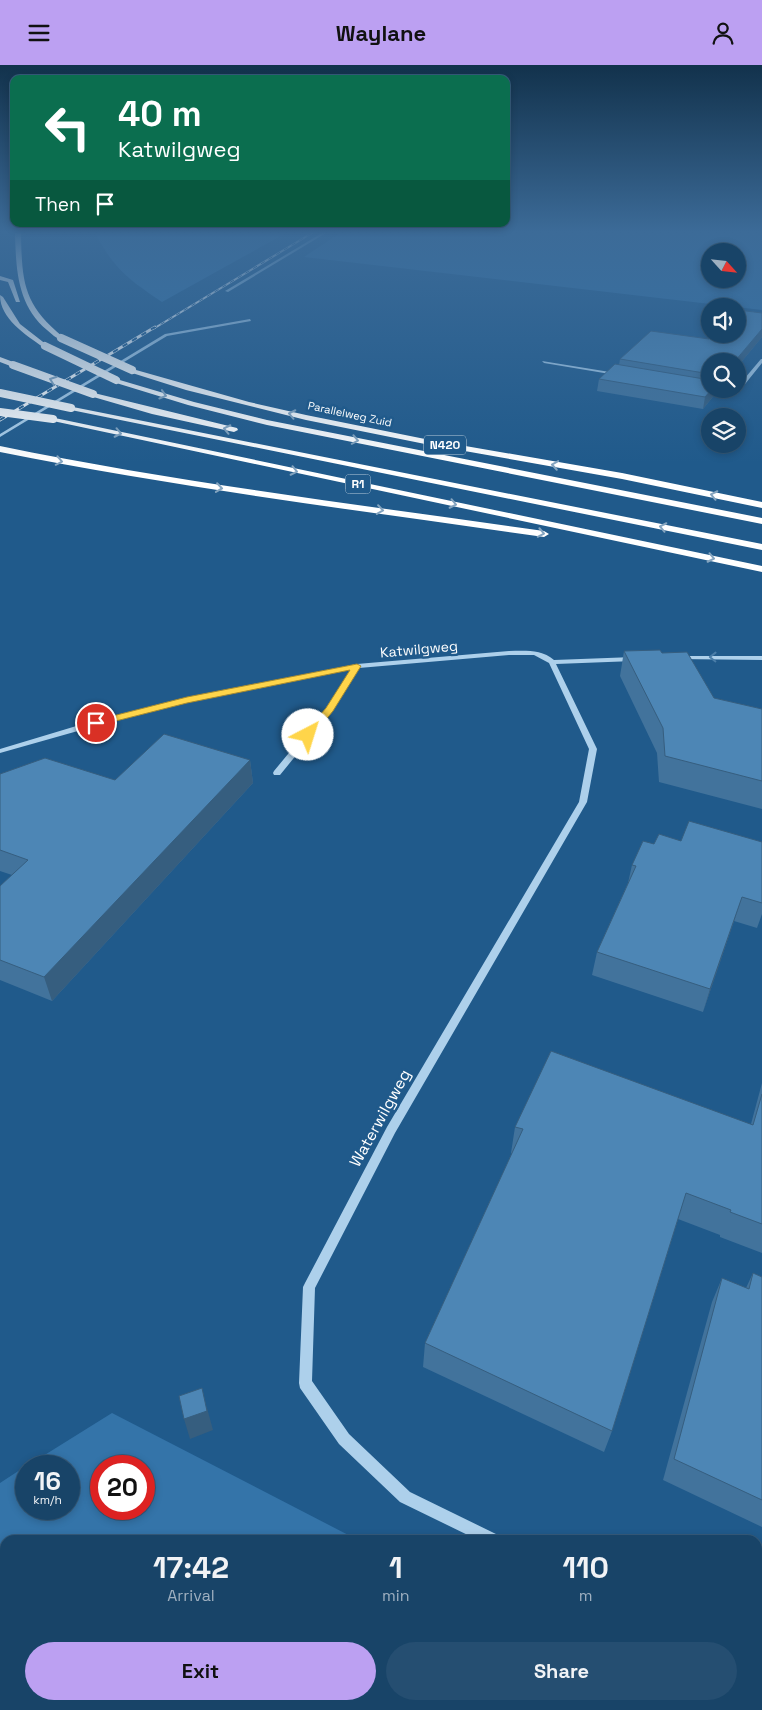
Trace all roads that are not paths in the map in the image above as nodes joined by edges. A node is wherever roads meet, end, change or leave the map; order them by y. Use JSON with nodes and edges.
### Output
{"nodes":[{"id":1,"x":7,"y":310,"type":"edge"},
{"id":2,"x":32,"y":310,"type":"edge"},
{"id":3,"x":250,"y":320,"type":"dead end"},
{"id":4,"x":0,"y":359,"type":"edge"},
{"id":5,"x":762,"y":360,"type":"edge"},
{"id":6,"x":544,"y":362,"type":"dead end"},
{"id":7,"x":618,"y":374,"type":"edge"},
{"id":8,"x":696,"y":387,"type":"edge"},
{"id":9,"x":0,"y":393,"type":"edge"},
{"id":10,"x":0,"y":411,"type":"edge"},
{"id":11,"x":240,"y":432,"type":"dead end"},
{"id":12,"x":0,"y":436,"type":"edge"},
{"id":13,"x":293,"y":443,"type":"dead end"},
{"id":14,"x":0,"y":449,"type":"edge"},
{"id":15,"x":478,"y":489,"type":"junction"},
{"id":16,"x":762,"y":505,"type":"edge"},
{"id":17,"x":762,"y":521,"type":"edge"},
{"id":18,"x":762,"y":547,"type":"edge"},
{"id":19,"x":663,"y":548,"type":"junction"},
{"id":20,"x":762,"y":569,"type":"edge"},
{"id":21,"x":668,"y":658,"type":"edge"},
{"id":22,"x":762,"y":658,"type":"edge"},
{"id":23,"x":639,"y":659,"type":"edge"},
{"id":24,"x":551,"y":661,"type":"junction"},
{"id":25,"x":357,"y":666,"type":"junction"},
{"id":26,"x":0,"y":751,"type":"edge"},
{"id":27,"x":277,"y":773,"type":"dead end"},
{"id":28,"x":483,"y":1535,"type":"edge"}],
"edges":[{"from":1,"to":17,"type":"highway","name":"Parallelweg Zuid","number":"N420","one_way":true,"bridge":true},
{"from":16,"to":2,"type":"highway","name":"Parallelweg Zuid","number":"N420","one_way":true,"bridge":true},
{"from":3,"to":12,"type":"street"},
{"from":11,"to":4,"type":"highway","one_way":true,"bridge":true},
{"from":5,"to":8,"type":"street"},
{"from":6,"to":7,"type":"street"},
{"from":9,"to":15,"type":"highway","number":"R1","bridge":true},
{"from":10,"to":19,"type":"highway","number":"R1","one_way":true,"bridge":true},
{"from":13,"to":15,"type":"highway"},
{"from":14,"to":19,"type":"highway","one_way":true},
{"from":18,"to":15,"type":"highway","number":"R1","one_way":true},
{"from":19,"to":20,"type":"highway","number":"R1","one_way":true},
{"from":22,"to":21,"type":"street","one_way":true},
{"from":23,"to":24,"type":"street","name":"Katwilgweg"},
{"from":24,"to":25,"type":"street","name":"Katwilgweg"},
{"from":24,"to":28,"type":"street","name":"Waterwilgweg"},
{"from":25,"to":26,"type":"street","name":"Katwilgweg"},
{"from":25,"to":27,"type":"street"}]}
